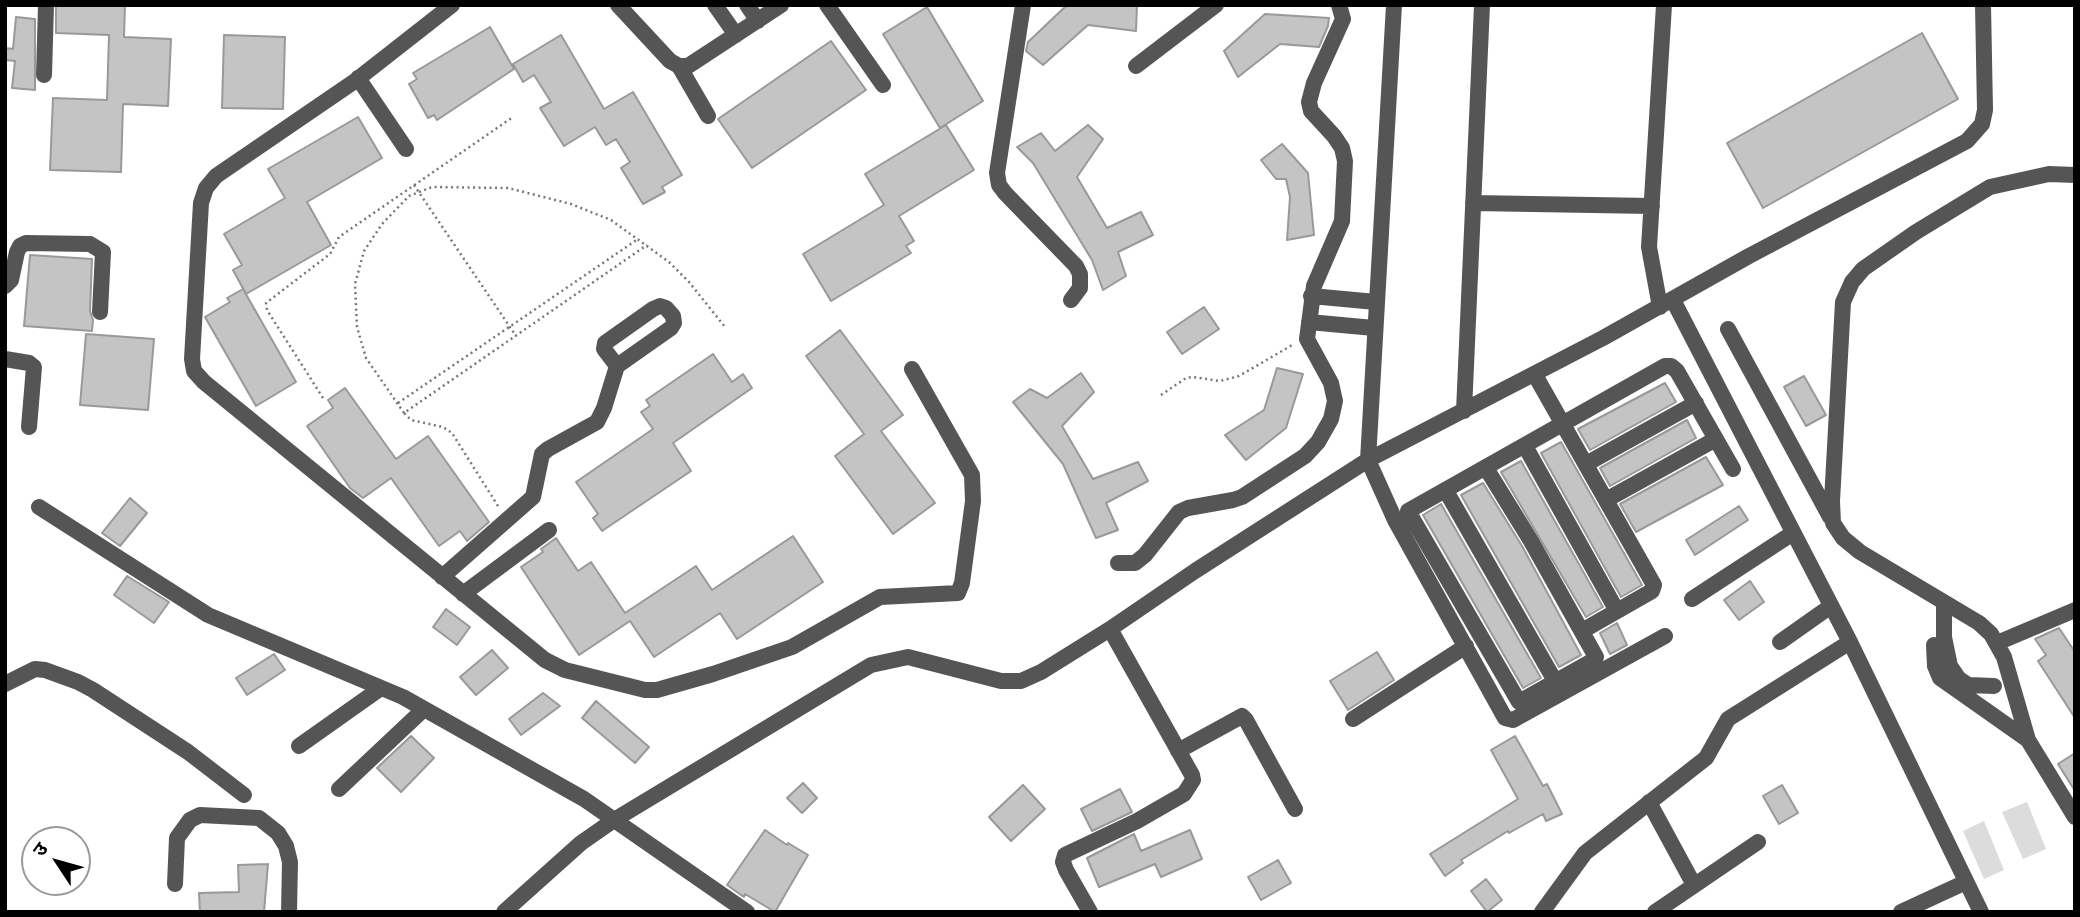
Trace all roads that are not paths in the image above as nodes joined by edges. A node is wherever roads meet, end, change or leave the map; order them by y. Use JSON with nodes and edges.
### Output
{"nodes":[{"id":1,"x":46,"y":5,"type":"edge"},
{"id":2,"x":452,"y":5,"type":"edge"},
{"id":3,"x":618,"y":5,"type":"edge"},
{"id":4,"x":715,"y":5,"type":"edge"},
{"id":5,"x":747,"y":5,"type":"edge"},
{"id":6,"x":781,"y":5,"type":"edge"},
{"id":7,"x":827,"y":5,"type":"edge"},
{"id":8,"x":1023,"y":5,"type":"edge"},
{"id":9,"x":1216,"y":5,"type":"edge"},
{"id":10,"x":1339,"y":5,"type":"edge"},
{"id":11,"x":1394,"y":5,"type":"edge"},
{"id":12,"x":1482,"y":5,"type":"edge"},
{"id":13,"x":1664,"y":5,"type":"edge"},
{"id":14,"x":1983,"y":5,"type":"edge"},
{"id":15,"x":758,"y":21,"type":"junction"},
{"id":16,"x":736,"y":35,"type":"junction"},
{"id":17,"x":679,"y":66,"type":"junction"},
{"id":18,"x":1136,"y":66,"type":"dead end"},
{"id":19,"x":44,"y":75,"type":"dead end"},
{"id":20,"x":358,"y":78,"type":"junction"},
{"id":21,"x":883,"y":86,"type":"dead end"},
{"id":22,"x":708,"y":116,"type":"dead end"},
{"id":23,"x":406,"y":149,"type":"dead end"},
{"id":24,"x":2075,"y":175,"type":"edge"},
{"id":25,"x":1473,"y":202,"type":"junction"},
{"id":26,"x":1652,"y":206,"type":"junction"},
{"id":27,"x":5,"y":286,"type":"edge"},
{"id":28,"x":1311,"y":296,"type":"junction"},
{"id":29,"x":1070,"y":300,"type":"dead end"},
{"id":30,"x":1376,"y":302,"type":"junction"},
{"id":31,"x":1667,"y":303,"type":"junction"},
{"id":32,"x":100,"y":312,"type":"dead end"},
{"id":33,"x":1309,"y":322,"type":"junction"},
{"id":34,"x":1374,"y":328,"type":"junction"},
{"id":35,"x":1728,"y":329,"type":"dead end"},
{"id":36,"x":5,"y":359,"type":"edge"},
{"id":37,"x":617,"y":366,"type":"dead end"},
{"id":38,"x":912,"y":369,"type":"dead end"},
{"id":39,"x":1535,"y":375,"type":"junction"},
{"id":40,"x":1696,"y":403,"type":"junction"},
{"id":41,"x":1464,"y":411,"type":"junction"},
{"id":42,"x":1564,"y":425,"type":"junction"},
{"id":43,"x":29,"y":427,"type":"dead end"},
{"id":44,"x":1716,"y":439,"type":"junction"},
{"id":45,"x":1525,"y":446,"type":"junction"},
{"id":46,"x":1368,"y":460,"type":"junction"},
{"id":47,"x":1586,"y":464,"type":"junction"},
{"id":48,"x":1486,"y":468,"type":"junction"},
{"id":49,"x":1733,"y":469,"type":"dead end"},
{"id":50,"x":1446,"y":491,"type":"junction"},
{"id":51,"x":1606,"y":500,"type":"junction"},
{"id":52,"x":39,"y":507,"type":"dead end"},
{"id":53,"x":1833,"y":523,"type":"junction"},
{"id":54,"x":549,"y":530,"type":"dead end"},
{"id":55,"x":1793,"y":533,"type":"junction"},
{"id":56,"x":1118,"y":564,"type":"dead end"},
{"id":57,"x":442,"y":577,"type":"junction"},
{"id":58,"x":463,"y":594,"type":"junction"},
{"id":59,"x":1692,"y":599,"type":"dead end"},
{"id":60,"x":1944,"y":604,"type":"junction"},
{"id":61,"x":1831,"y":606,"type":"junction"},
{"id":62,"x":2075,"y":610,"type":"edge"},
{"id":63,"x":1617,"y":611,"type":"junction"},
{"id":64,"x":1110,"y":629,"type":"junction"},
{"id":65,"x":1582,"y":631,"type":"junction"},
{"id":66,"x":1665,"y":636,"type":"dead end"},
{"id":67,"x":1780,"y":642,"type":"dead end"},
{"id":68,"x":1850,"y":642,"type":"junction"},
{"id":69,"x":1997,"y":643,"type":"junction"},
{"id":70,"x":1934,"y":645,"type":"dead end"},
{"id":71,"x":1466,"y":646,"type":"junction"},
{"id":72,"x":1555,"y":681,"type":"junction"},
{"id":73,"x":5,"y":684,"type":"edge"},
{"id":74,"x":1994,"y":686,"type":"dead end"},
{"id":75,"x":381,"y":688,"type":"junction"},
{"id":76,"x":424,"y":709,"type":"junction"},
{"id":77,"x":1353,"y":719,"type":"dead end"},
{"id":78,"x":2028,"y":740,"type":"junction"},
{"id":79,"x":299,"y":746,"type":"dead end"},
{"id":80,"x":1178,"y":751,"type":"junction"},
{"id":81,"x":339,"y":789,"type":"dead end"},
{"id":82,"x":244,"y":795,"type":"dead end"},
{"id":83,"x":1649,"y":802,"type":"junction"},
{"id":84,"x":1296,"y":809,"type":"dead end"},
{"id":85,"x":2075,"y":817,"type":"edge"},
{"id":86,"x":614,"y":820,"type":"junction"},
{"id":87,"x":1758,"y":842,"type":"dead end"},
{"id":88,"x":1966,"y":882,"type":"junction"},
{"id":89,"x":175,"y":884,"type":"dead end"},
{"id":90,"x":1694,"y":885,"type":"junction"},
{"id":91,"x":289,"y":912,"type":"edge"},
{"id":92,"x":504,"y":912,"type":"edge"},
{"id":93,"x":747,"y":912,"type":"edge"},
{"id":94,"x":1090,"y":912,"type":"edge"},
{"id":95,"x":1542,"y":912,"type":"edge"},
{"id":96,"x":1655,"y":912,"type":"edge"},
{"id":97,"x":1901,"y":912,"type":"edge"},
{"id":98,"x":1981,"y":912,"type":"edge"}],
"edges":[{"from":1,"to":19,"type":"street"},
{"from":2,"to":20,"type":"street"},
{"from":3,"to":17,"type":"street"},
{"from":4,"to":16,"type":"street"},
{"from":5,"to":15,"type":"street"},
{"from":6,"to":15,"type":"street"},
{"from":7,"to":21,"type":"street"},
{"from":8,"to":29,"type":"street"},
{"from":9,"to":18,"type":"street"},
{"from":10,"to":28,"type":"street"},
{"from":11,"to":30,"type":"street"},
{"from":12,"to":25,"type":"street"},
{"from":13,"to":26,"type":"street"},
{"from":14,"to":31,"type":"street"},
{"from":15,"to":16,"type":"street"},
{"from":16,"to":17,"type":"street"},
{"from":17,"to":22,"type":"street"},
{"from":20,"to":23,"type":"street"},
{"from":20,"to":57,"type":"street"},
{"from":24,"to":53,"type":"street"},
{"from":25,"to":26,"type":"street"},
{"from":25,"to":41,"type":"street"},
{"from":26,"to":31,"type":"street"},
{"from":27,"to":32,"type":"street"},
{"from":28,"to":30,"type":"street"},
{"from":28,"to":33,"type":"street"},
{"from":30,"to":34,"type":"street"},
{"from":31,"to":39,"type":"street"},
{"from":31,"to":55,"type":"street"},
{"from":33,"to":34,"type":"street"},
{"from":33,"to":56,"type":"street"},
{"from":34,"to":46,"type":"street"},
{"from":35,"to":53,"type":"street"},
{"from":36,"to":43,"type":"street"},
{"from":37,"to":57,"type":"street"},
{"from":38,"to":58,"type":"street"},
{"from":39,"to":41,"type":"street"},
{"from":39,"to":42,"type":"street"},
{"from":40,"to":42,"type":"street"},
{"from":40,"to":44,"type":"street"},
{"from":40,"to":47,"type":"street"},
{"from":41,"to":46,"type":"street"},
{"from":42,"to":45,"type":"street"},
{"from":42,"to":47,"type":"street"},
{"from":44,"to":49,"type":"street"},
{"from":44,"to":51,"type":"street"},
{"from":45,"to":48,"type":"street"},
{"from":45,"to":63,"type":"street"},
{"from":46,"to":64,"type":"street"},
{"from":46,"to":71,"type":"street"},
{"from":47,"to":51,"type":"street"},
{"from":48,"to":50,"type":"street"},
{"from":48,"to":65,"type":"street"},
{"from":50,"to":72,"type":"street"},
{"from":50,"to":72,"type":"street"},
{"from":51,"to":63,"type":"street"},
{"from":52,"to":75,"type":"street"},
{"from":53,"to":60,"type":"street"},
{"from":54,"to":58,"type":"street"},
{"from":55,"to":59,"type":"street"},
{"from":55,"to":61,"type":"street"},
{"from":57,"to":58,"type":"street"},
{"from":60,"to":69,"type":"street"},
{"from":60,"to":74,"type":"street"},
{"from":61,"to":67,"type":"street"},
{"from":61,"to":68,"type":"street"},
{"from":62,"to":69,"type":"street"},
{"from":63,"to":65,"type":"street"},
{"from":64,"to":80,"type":"street"},
{"from":64,"to":86,"type":"street"},
{"from":65,"to":72,"type":"street"},
{"from":66,"to":71,"type":"street"},
{"from":68,"to":83,"type":"street"},
{"from":68,"to":88,"type":"street"},
{"from":69,"to":78,"type":"street"},
{"from":70,"to":78,"type":"street"},
{"from":71,"to":77,"type":"street"},
{"from":73,"to":82,"type":"street"},
{"from":75,"to":76,"type":"street"},
{"from":75,"to":79,"type":"street"},
{"from":76,"to":81,"type":"street"},
{"from":76,"to":86,"type":"street"},
{"from":78,"to":85,"type":"street"},
{"from":80,"to":84,"type":"street"},
{"from":80,"to":94,"type":"street"},
{"from":83,"to":90,"type":"street"},
{"from":83,"to":95,"type":"street"},
{"from":86,"to":92,"type":"street"},
{"from":86,"to":93,"type":"street"},
{"from":87,"to":90,"type":"street"},
{"from":88,"to":97,"type":"street"},
{"from":88,"to":98,"type":"street"},
{"from":89,"to":91,"type":"street"},
{"from":90,"to":96,"type":"street"}]}
